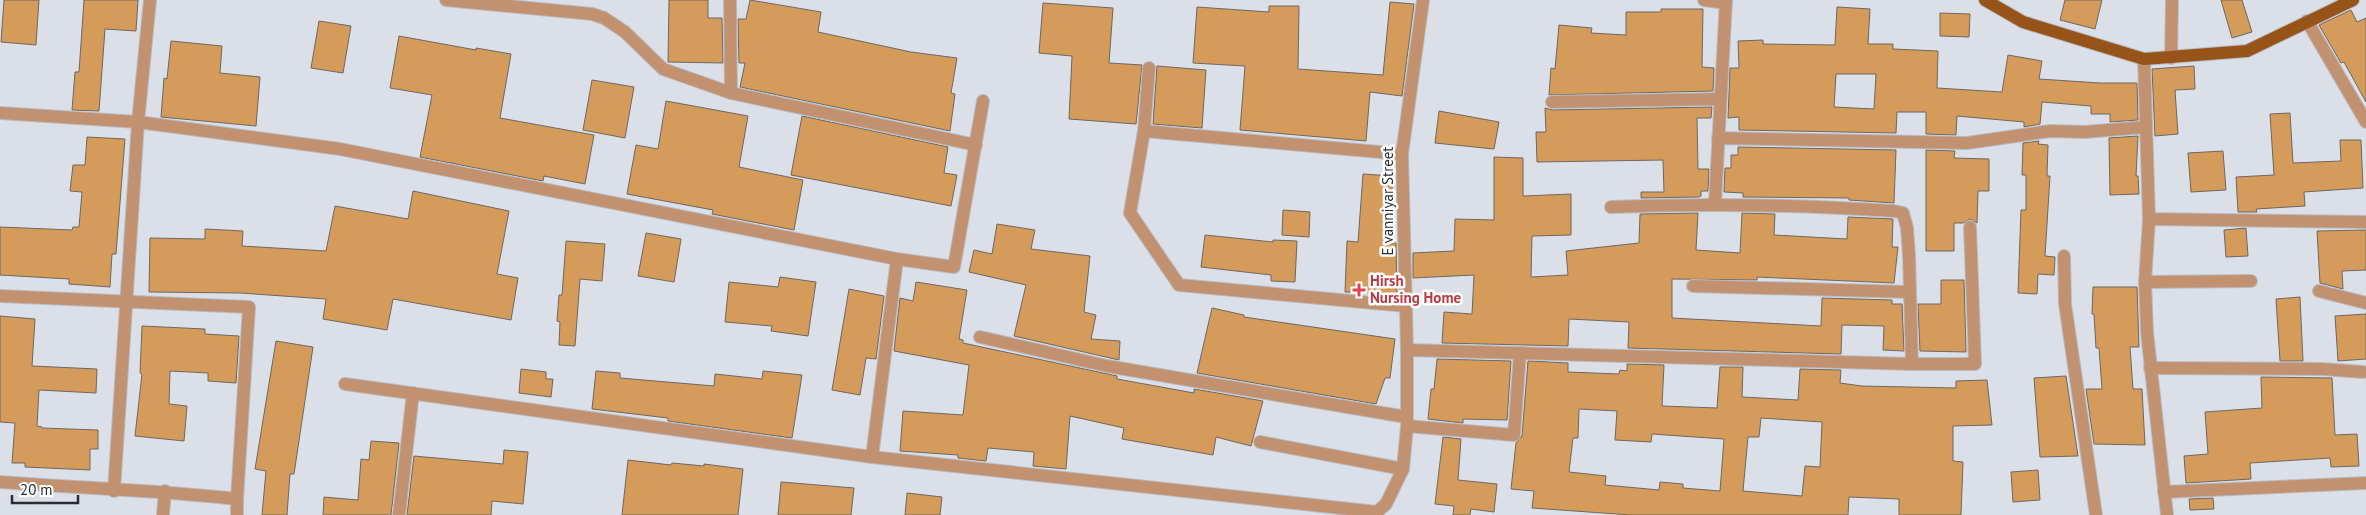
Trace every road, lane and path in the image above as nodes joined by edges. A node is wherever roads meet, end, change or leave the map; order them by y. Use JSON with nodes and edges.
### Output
{"nodes":[{"id":1,"x":150,"y":0,"type":"edge"},
{"id":2,"x":446,"y":0,"type":"edge"},
{"id":3,"x":730,"y":0,"type":"edge"},
{"id":4,"x":1424,"y":0,"type":"edge"},
{"id":5,"x":1704,"y":0,"type":"edge"},
{"id":6,"x":1985,"y":0,"type":"edge"},
{"id":7,"x":2172,"y":0,"type":"edge"},
{"id":8,"x":2353,"y":0,"type":"edge"},
{"id":9,"x":1726,"y":1,"type":"edge"},
{"id":10,"x":2307,"y":21,"type":"junction"},
{"id":11,"x":2171,"y":58,"type":"junction"},
{"id":12,"x":2144,"y":59,"type":"junction"},
{"id":13,"x":1149,"y":68,"type":"dead end"},
{"id":14,"x":731,"y":93,"type":"junction"},
{"id":15,"x":1719,"y":99,"type":"junction"},
{"id":16,"x":983,"y":101,"type":"dead end"},
{"id":17,"x":1552,"y":102,"type":"dead end"},
{"id":18,"x":0,"y":113,"type":"edge"},
{"id":19,"x":138,"y":122,"type":"junction"},
{"id":20,"x":2366,"y":122,"type":"edge"},
{"id":21,"x":2146,"y":128,"type":"junction"},
{"id":22,"x":1144,"y":131,"type":"junction"},
{"id":23,"x":1718,"y":138,"type":"junction"},
{"id":24,"x":976,"y":146,"type":"junction"},
{"id":25,"x":1402,"y":154,"type":"junction"},
{"id":26,"x":1715,"y":204,"type":"junction"},
{"id":27,"x":1611,"y":207,"type":"dead end"},
{"id":28,"x":2149,"y":219,"type":"junction"},
{"id":29,"x":2366,"y":222,"type":"edge"},
{"id":30,"x":1970,"y":227,"type":"dead end"},
{"id":31,"x":2064,"y":256,"type":"dead end"},
{"id":32,"x":897,"y":259,"type":"junction"},
{"id":33,"x":2252,"y":280,"type":"dead end"},
{"id":34,"x":2145,"y":282,"type":"junction"},
{"id":35,"x":1693,"y":286,"type":"dead end"},
{"id":36,"x":2319,"y":291,"type":"dead end"},
{"id":37,"x":1909,"y":292,"type":"junction"},
{"id":38,"x":0,"y":296,"type":"edge"},
{"id":39,"x":127,"y":302,"type":"junction"},
{"id":40,"x":2366,"y":303,"type":"edge"},
{"id":41,"x":1406,"y":306,"type":"junction"},
{"id":42,"x":980,"y":337,"type":"dead end"},
{"id":43,"x":1407,"y":350,"type":"junction"},
{"id":44,"x":1520,"y":353,"type":"junction"},
{"id":45,"x":1912,"y":364,"type":"junction"},
{"id":46,"x":2150,"y":368,"type":"junction"},
{"id":47,"x":2363,"y":372,"type":"dead end"},
{"id":48,"x":345,"y":384,"type":"dead end"},
{"id":49,"x":413,"y":393,"type":"junction"},
{"id":50,"x":1406,"y":421,"type":"junction"},
{"id":51,"x":1260,"y":442,"type":"dead end"},
{"id":52,"x":872,"y":457,"type":"junction"},
{"id":53,"x":1403,"y":468,"type":"junction"},
{"id":54,"x":0,"y":482,"type":"edge"},
{"id":55,"x":2366,"y":483,"type":"edge"},
{"id":56,"x":114,"y":491,"type":"junction"},
{"id":57,"x":165,"y":491,"type":"junction"},
{"id":58,"x":2164,"y":492,"type":"junction"},
{"id":59,"x":237,"y":499,"type":"junction"},
{"id":60,"x":1377,"y":513,"type":"edge"},
{"id":61,"x":162,"y":515,"type":"edge"},
{"id":62,"x":237,"y":515,"type":"edge"},
{"id":63,"x":399,"y":515,"type":"edge"},
{"id":64,"x":2096,"y":515,"type":"edge"},
{"id":65,"x":2167,"y":515,"type":"edge"}],
"edges":[{"from":1,"to":19,"type":"street"},
{"from":2,"to":14,"type":"street"},
{"from":3,"to":14,"type":"street"},
{"from":4,"to":25,"type":"street","name":"E vanniyar Street"},
{"from":5,"to":9,"type":"street"},
{"from":6,"to":12,"type":"main road"},
{"from":7,"to":11,"type":"street"},
{"from":8,"to":10,"type":"main road"},
{"from":9,"to":15,"type":"street"},
{"from":10,"to":11,"type":"main road"},
{"from":10,"to":20,"type":"street"},
{"from":11,"to":12,"type":"main road"},
{"from":12,"to":21,"type":"street"},
{"from":13,"to":22,"type":"street"},
{"from":14,"to":24,"type":"street"},
{"from":15,"to":17,"type":"street"},
{"from":15,"to":23,"type":"street"},
{"from":16,"to":24,"type":"street"},
{"from":18,"to":19,"type":"street"},
{"from":19,"to":32,"type":"street"},
{"from":19,"to":39,"type":"street"},
{"from":21,"to":23,"type":"street"},
{"from":21,"to":28,"type":"street"},
{"from":22,"to":25,"type":"street"},
{"from":22,"to":41,"type":"street"},
{"from":23,"to":26,"type":"street"},
{"from":24,"to":32,"type":"street"},
{"from":25,"to":41,"type":"street","name":"E vanniyar Street"},
{"from":26,"to":27,"type":"street"},
{"from":26,"to":37,"type":"street"},
{"from":28,"to":29,"type":"street"},
{"from":28,"to":34,"type":"street"},
{"from":30,"to":45,"type":"street"},
{"from":31,"to":64,"type":"street"},
{"from":32,"to":52,"type":"street"},
{"from":33,"to":34,"type":"street"},
{"from":34,"to":46,"type":"street"},
{"from":35,"to":37,"type":"street"},
{"from":36,"to":40,"type":"street"},
{"from":37,"to":45,"type":"street"},
{"from":38,"to":39,"type":"street"},
{"from":39,"to":56,"type":"street"},
{"from":39,"to":59,"type":"street"},
{"from":41,"to":43,"type":"street","name":"E vanniyar Street"},
{"from":42,"to":50,"type":"street"},
{"from":43,"to":44,"type":"street"},
{"from":43,"to":50,"type":"street","name":"E vanniyar Street"},
{"from":44,"to":45,"type":"street"},
{"from":44,"to":50,"type":"street"},
{"from":46,"to":47,"type":"street"},
{"from":46,"to":58,"type":"street"},
{"from":48,"to":49,"type":"street"},
{"from":49,"to":52,"type":"street"},
{"from":49,"to":63,"type":"street"},
{"from":50,"to":53,"type":"street","name":"E vanniyar Street"},
{"from":51,"to":53,"type":"street"},
{"from":52,"to":60,"type":"street"},
{"from":53,"to":60,"type":"street","name":"E vanniyar Street"},
{"from":54,"to":56,"type":"street"},
{"from":55,"to":58,"type":"street"},
{"from":56,"to":57,"type":"street"},
{"from":57,"to":59,"type":"street"},
{"from":57,"to":61,"type":"street"},
{"from":58,"to":65,"type":"street"},
{"from":59,"to":62,"type":"street"}]}
